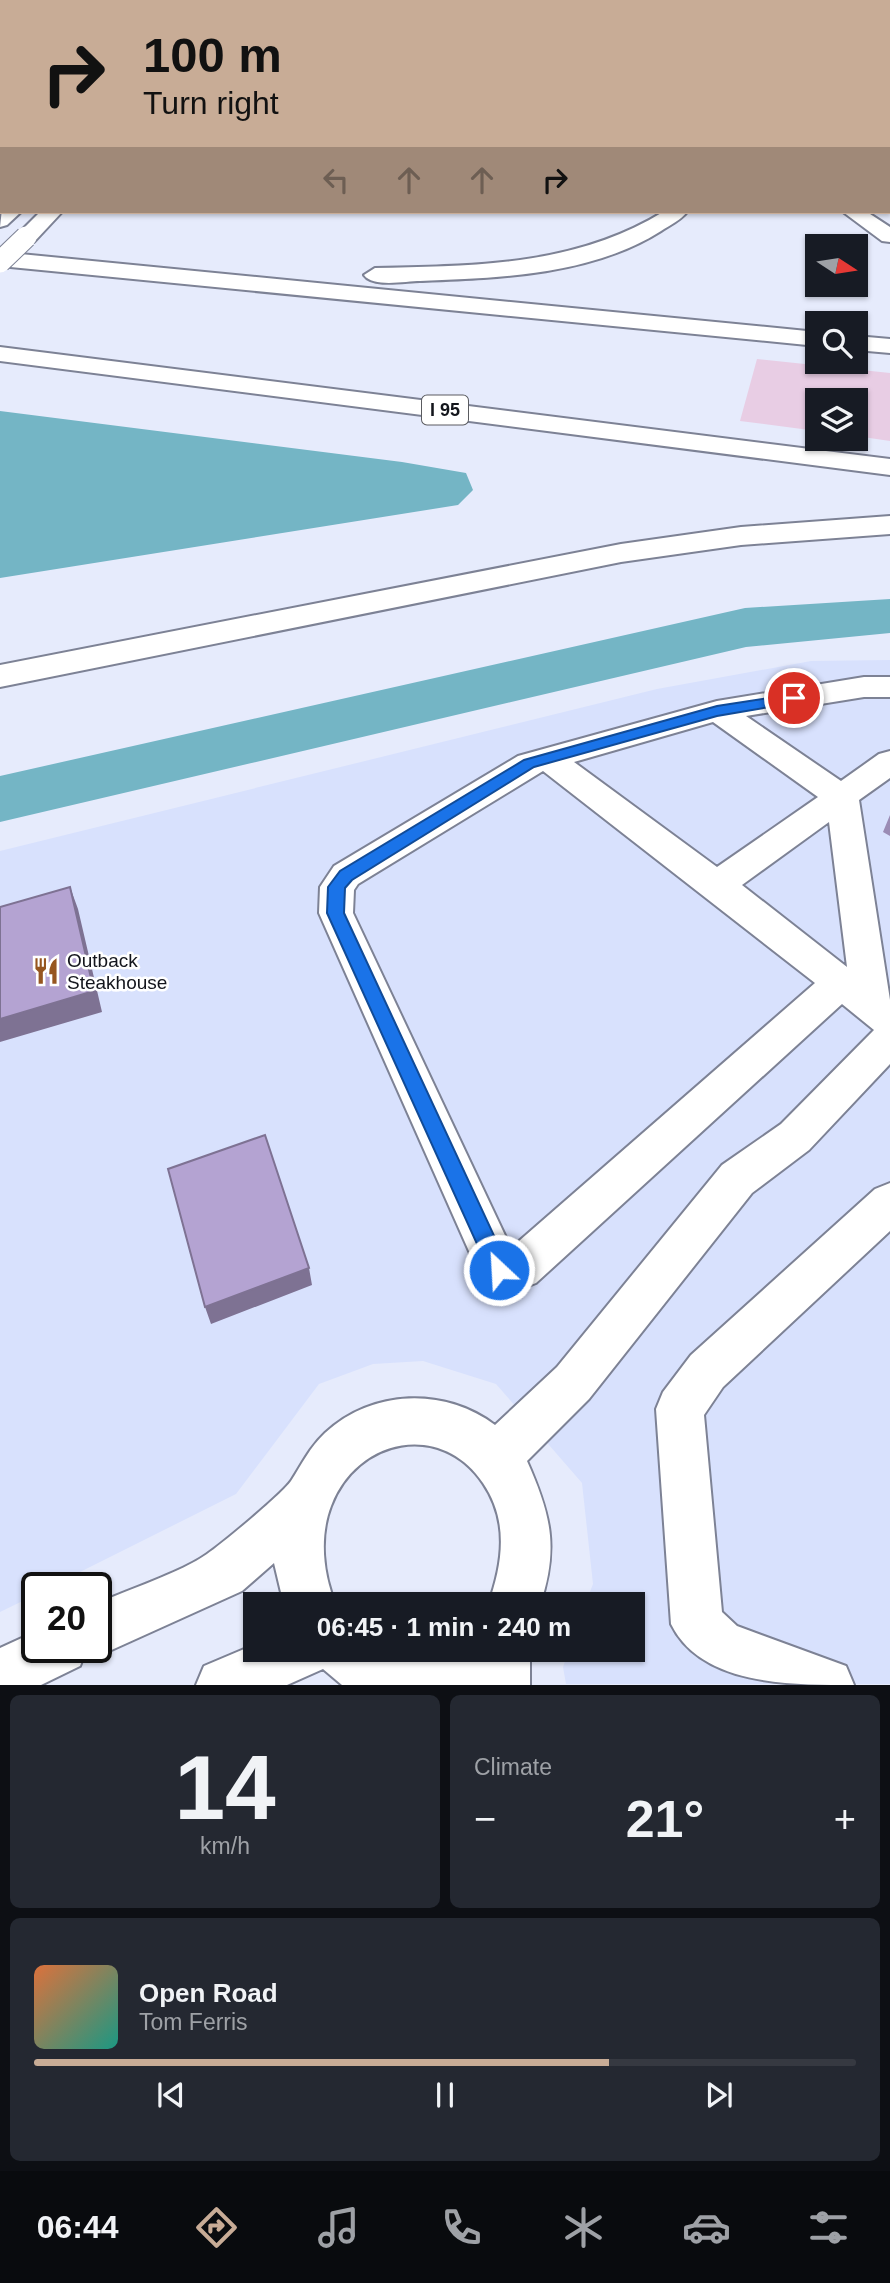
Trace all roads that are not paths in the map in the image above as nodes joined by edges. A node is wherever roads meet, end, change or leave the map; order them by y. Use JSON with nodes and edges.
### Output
{"nodes":[{"id":1,"x":50,"y":214,"type":"edge"},
{"id":2,"x":674,"y":214,"type":"edge"},
{"id":3,"x":856,"y":214,"type":"edge"},
{"id":4,"x":890,"y":236,"type":"edge"},
{"id":5,"x":0,"y":250,"type":"edge"},
{"id":6,"x":0,"y":260,"type":"edge"},
{"id":7,"x":805,"y":338,"type":"edge"},
{"id":8,"x":868,"y":344,"type":"edge"},
{"id":9,"x":890,"y":346,"type":"edge"},
{"id":10,"x":0,"y":354,"type":"edge"},
{"id":11,"x":890,"y":467,"type":"edge"},
{"id":12,"x":890,"y":525,"type":"edge"},
{"id":13,"x":0,"y":676,"type":"edge"},
{"id":14,"x":890,"y":687,"type":"edge"},
{"id":15,"x":717,"y":711,"type":"junction"},
{"id":16,"x":547,"y":758,"type":"junction"},
{"id":17,"x":890,"y":762,"type":"edge"},
{"id":18,"x":842,"y":797,"type":"junction"},
{"id":19,"x":717,"y":885,"type":"junction"},
{"id":20,"x":841,"y":982,"type":"junction"},
{"id":21,"x":884,"y":1022,"type":"edge"},
{"id":22,"x":890,"y":1203,"type":"edge"},
{"id":23,"x":496,"y":1458,"type":"junction"},
{"id":24,"x":306,"y":1501,"type":"junction"},
{"id":25,"x":304,"y":1592,"type":"edge"},
{"id":26,"x":519,"y":1592,"type":"edge"},
{"id":27,"x":112,"y":1624,"type":"edge"},
{"id":28,"x":277,"y":1662,"type":"edge"},
{"id":29,"x":464,"y":1662,"type":"edge"},
{"id":30,"x":504,"y":1662,"type":"edge"},
{"id":31,"x":27,"y":1663,"type":"edge"},
{"id":32,"x":360,"y":1668,"type":"edge"},
{"id":33,"x":0,"y":1676,"type":"edge"},
{"id":34,"x":223,"y":1685,"type":"edge"},
{"id":35,"x":503,"y":1685,"type":"edge"},
{"id":36,"x":827,"y":1685,"type":"edge"}],
"edges":[{"from":1,"to":6,"type":"main road","bridge":true},
{"from":2,"to":5,"type":"main road"},
{"from":3,"to":4,"type":"main road"},
{"from":6,"to":7,"type":"main road"},
{"from":8,"to":9,"type":"main road"},
{"from":10,"to":11,"type":"main road","number":"I 95"},
{"from":12,"to":13,"type":"main road"},
{"from":14,"to":15,"type":"street"},
{"from":15,"to":16,"type":"street"},
{"from":15,"to":18,"type":"street"},
{"from":16,"to":19,"type":"street"},
{"from":16,"to":20,"type":"street"},
{"from":17,"to":18,"type":"street"},
{"from":18,"to":19,"type":"street"},
{"from":18,"to":21,"type":"street"},
{"from":19,"to":20,"type":"street"},
{"from":20,"to":21,"type":"street"},
{"from":21,"to":23,"type":"street"},
{"from":22,"to":36,"type":"street"},
{"from":23,"to":24,"type":"street"},
{"from":23,"to":26,"type":"street"},
{"from":24,"to":25,"type":"street"},
{"from":24,"to":27,"type":"street"},
{"from":28,"to":34,"type":"street"},
{"from":29,"to":32,"type":"street"},
{"from":30,"to":35,"type":"street"},
{"from":31,"to":33,"type":"street"}]}
